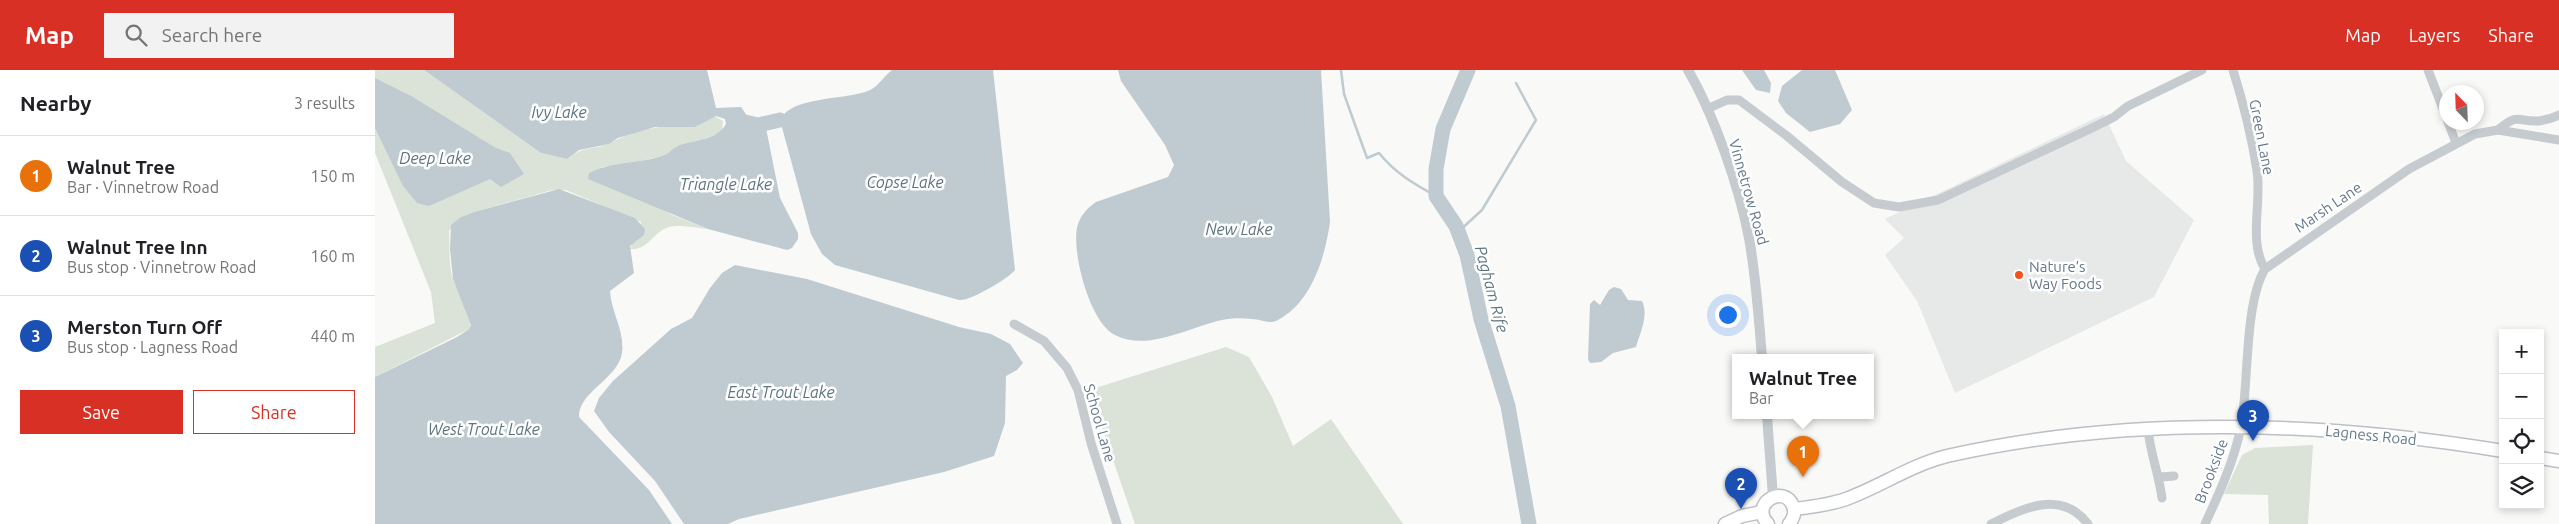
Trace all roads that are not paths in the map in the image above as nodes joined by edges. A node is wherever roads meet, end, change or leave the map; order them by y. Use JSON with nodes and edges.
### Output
{"nodes":[{"id":1,"x":1688,"y":70,"type":"edge"},
{"id":2,"x":2202,"y":70,"type":"edge"},
{"id":3,"x":2233,"y":70,"type":"edge"},
{"id":4,"x":2428,"y":70,"type":"edge"},
{"id":5,"x":2439,"y":98,"type":"edge"},
{"id":6,"x":1707,"y":109,"type":"junction"},
{"id":7,"x":2559,"y":116,"type":"edge"},
{"id":8,"x":2451,"y":130,"type":"edge"},
{"id":9,"x":2498,"y":130,"type":"junction"},
{"id":10,"x":2559,"y":140,"type":"edge"},
{"id":11,"x":2456,"y":144,"type":"junction"},
{"id":12,"x":2265,"y":269,"type":"junction"},
{"id":13,"x":1014,"y":324,"type":"dead end"},
{"id":14,"x":1762,"y":354,"type":"edge"},
{"id":15,"x":1767,"y":419,"type":"edge"},
{"id":16,"x":2241,"y":427,"type":"junction"},
{"id":17,"x":2148,"y":429,"type":"junction"},
{"id":18,"x":2499,"y":451,"type":"edge"},
{"id":19,"x":2544,"y":459,"type":"edge"},
{"id":20,"x":2559,"y":461,"type":"edge"},
{"id":21,"x":2160,"y":476,"type":"junction"},
{"id":22,"x":2174,"y":476,"type":"dead end"},
{"id":23,"x":1773,"y":496,"type":"junction"},
{"id":24,"x":2162,"y":498,"type":"dead end"},
{"id":25,"x":1794,"y":509,"type":"junction"},
{"id":26,"x":1762,"y":512,"type":"junction"},
{"id":27,"x":1117,"y":524,"type":"edge"},
{"id":28,"x":1725,"y":524,"type":"edge"},
{"id":29,"x":1768,"y":524,"type":"edge"},
{"id":30,"x":1789,"y":524,"type":"edge"},
{"id":31,"x":1991,"y":524,"type":"edge"},
{"id":32,"x":2088,"y":524,"type":"edge"},
{"id":33,"x":2205,"y":524,"type":"edge"}],
"edges":[{"from":1,"to":6,"type":"street","name":"Vinnetrow Road"},
{"from":2,"to":6,"type":"street"},
{"from":3,"to":12,"type":"street","name":"Green Lane"},
{"from":4,"to":5,"type":"street"},
{"from":6,"to":14,"type":"street","name":"Vinnetrow Road"},
{"from":7,"to":9,"type":"street"},
{"from":8,"to":11,"type":"street"},
{"from":9,"to":10,"type":"street","name":"Marsh Lane"},
{"from":9,"to":11,"type":"street","name":"Marsh Lane"},
{"from":11,"to":12,"type":"street","name":"Marsh Lane"},
{"from":12,"to":16,"type":"street"},
{"from":13,"to":27,"type":"street","name":"School Lane"},
{"from":15,"to":23,"type":"street"},
{"from":16,"to":17,"type":"main road","name":"Lagness Road"},
{"from":16,"to":18,"type":"main road","name":"Lagness Road"},
{"from":16,"to":33,"type":"street","name":"Brookside"},
{"from":17,"to":21,"type":"street"},
{"from":17,"to":25,"type":"main road","name":"Lagness Road"},
{"from":19,"to":20,"type":"main road"},
{"from":21,"to":22,"type":"street"},
{"from":21,"to":24,"type":"street"},
{"from":23,"to":25,"type":"main road"},
{"from":23,"to":26,"type":"main road"},
{"from":25,"to":30,"type":"main road"},
{"from":26,"to":28,"type":"main road"},
{"from":26,"to":29,"type":"main road"},
{"from":31,"to":32,"type":"street"}]}
